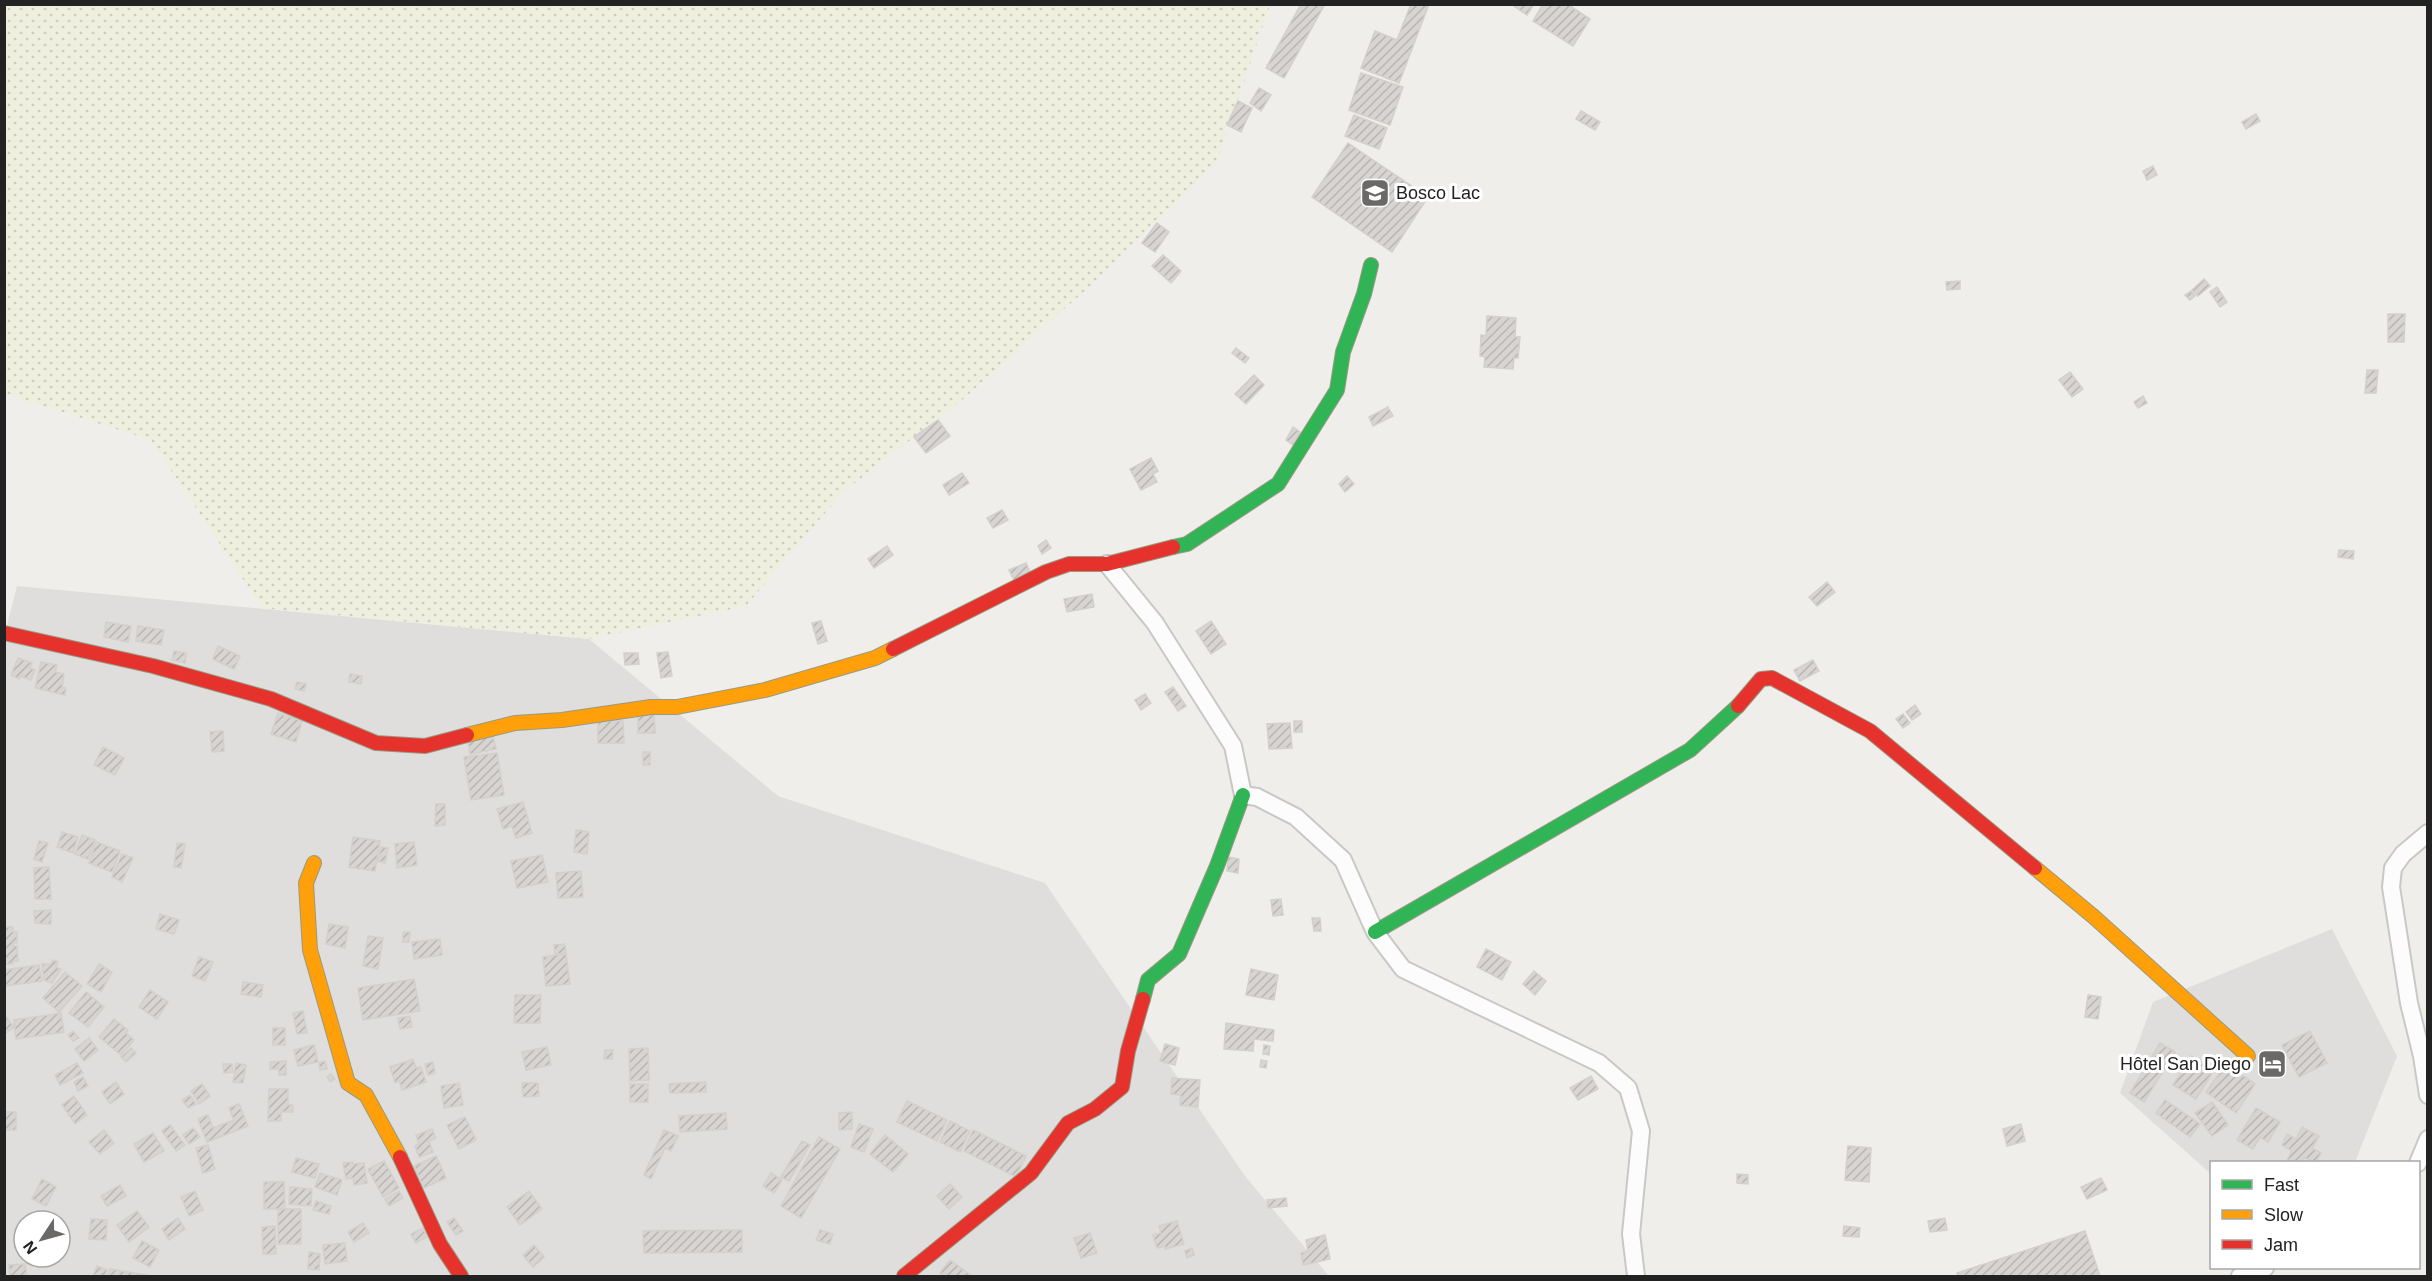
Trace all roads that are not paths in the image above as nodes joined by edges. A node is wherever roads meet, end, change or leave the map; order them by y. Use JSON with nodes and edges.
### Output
{"nodes":[{"id":1,"x":1371,"y":265,"type":"dead end"},
{"id":2,"x":1107,"y":564,"type":"junction"},
{"id":3,"x":4,"y":633,"type":"edge"},
{"id":4,"x":1243,"y":795,"type":"junction"},
{"id":5,"x":2427,"y":833,"type":"edge"},
{"id":6,"x":314,"y":864,"type":"dead end"},
{"id":7,"x":1375,"y":932,"type":"junction"},
{"id":8,"x":2248,"y":1056,"type":"dead end"},
{"id":9,"x":2427,"y":1095,"type":"edge"},
{"id":10,"x":2427,"y":1138,"type":"edge"},
{"id":11,"x":2419,"y":1161,"type":"edge"},
{"id":12,"x":2262,"y":1269,"type":"edge"},
{"id":13,"x":461,"y":1276,"type":"edge"},
{"id":14,"x":904,"y":1276,"type":"edge"},
{"id":15,"x":1636,"y":1276,"type":"edge"},
{"id":16,"x":2240,"y":1276,"type":"edge"}],
"edges":[{"from":1,"to":2,"type":"street"},
{"from":2,"to":3,"type":"street"},
{"from":2,"to":4,"type":"street"},
{"from":4,"to":7,"type":"street"},
{"from":4,"to":14,"type":"street"},
{"from":5,"to":9,"type":"street"},
{"from":6,"to":13,"type":"street"},
{"from":7,"to":8,"type":"street"},
{"from":7,"to":15,"type":"street"},
{"from":10,"to":11,"type":"street"},
{"from":12,"to":16,"type":"street"}]}
